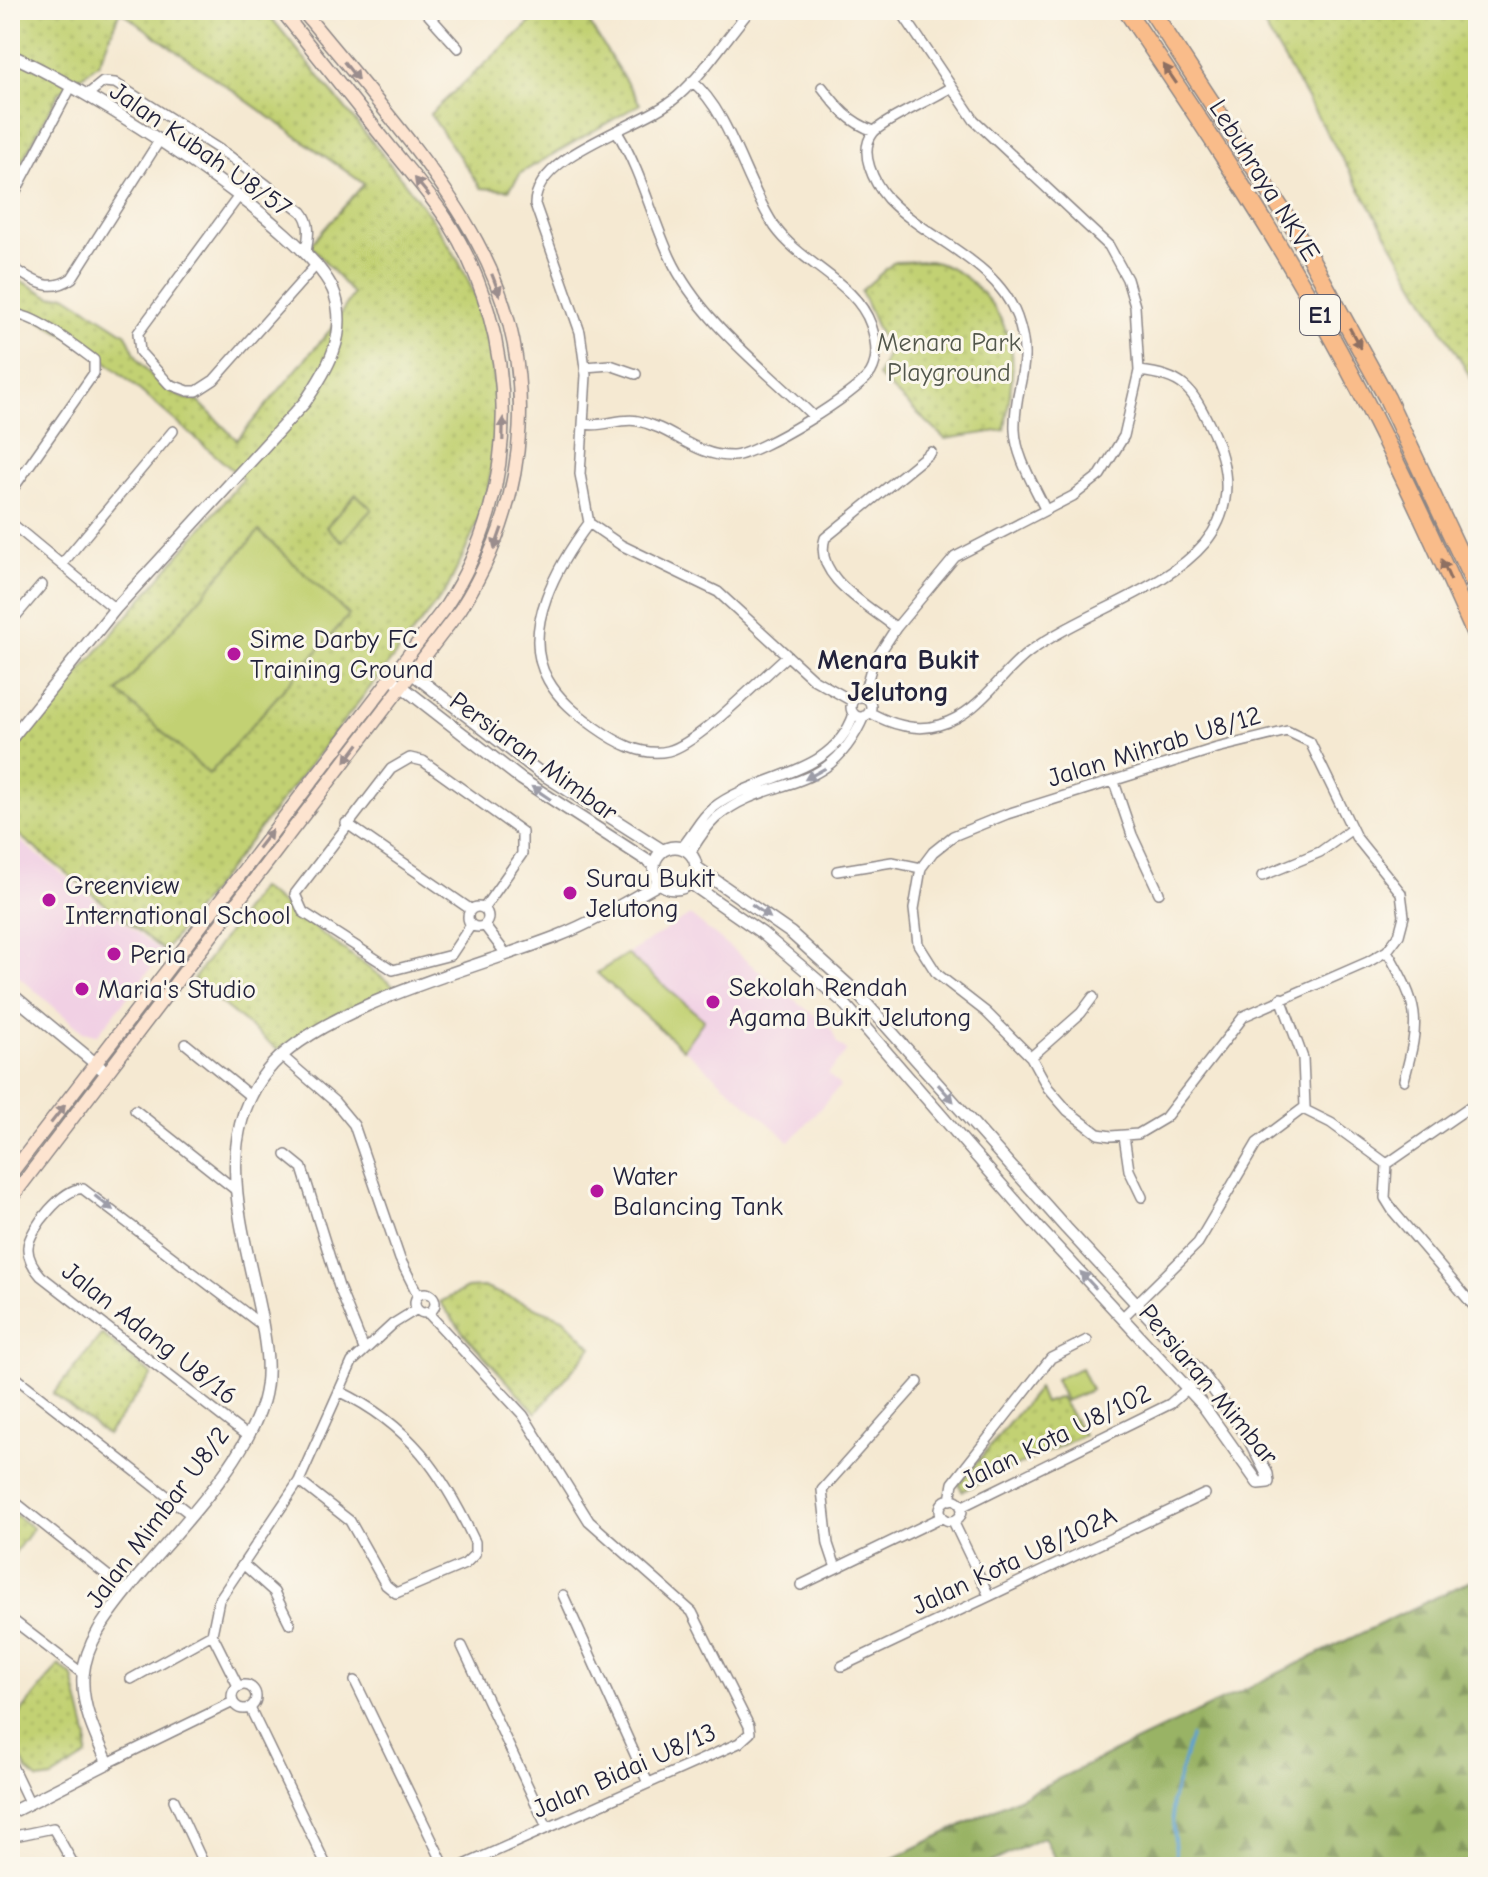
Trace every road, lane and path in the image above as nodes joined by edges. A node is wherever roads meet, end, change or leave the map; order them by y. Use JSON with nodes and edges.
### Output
{"nodes":[{"id":1,"x":281,"y":10,"type":"edge"},
{"id":2,"x":302,"y":10,"type":"edge"},
{"id":3,"x":424,"y":10,"type":"edge"},
{"id":4,"x":750,"y":10,"type":"edge"},
{"id":5,"x":900,"y":10,"type":"edge"},
{"id":6,"x":1126,"y":10,"type":"edge"},
{"id":7,"x":1151,"y":10,"type":"edge"},
{"id":8,"x":458,"y":48,"type":"dead end"},
{"id":9,"x":10,"y":55,"type":"edge"},
{"id":10,"x":692,"y":81,"type":"junction"},
{"id":11,"x":71,"y":87,"type":"junction"},
{"id":12,"x":822,"y":87,"type":"dead end"},
{"id":13,"x":951,"y":87,"type":"junction"},
{"id":14,"x":87,"y":95,"type":"junction"},
{"id":15,"x":874,"y":131,"type":"junction"},
{"id":16,"x":617,"y":132,"type":"junction"},
{"id":17,"x":159,"y":141,"type":"junction"},
{"id":18,"x":239,"y":196,"type":"junction"},
{"id":19,"x":10,"y":202,"type":"edge"},
{"id":20,"x":306,"y":253,"type":"junction"},
{"id":21,"x":317,"y":264,"type":"junction"},
{"id":22,"x":10,"y":266,"type":"edge"},
{"id":23,"x":10,"y":315,"type":"edge"},
{"id":24,"x":585,"y":367,"type":"junction"},
{"id":25,"x":1139,"y":371,"type":"junction"},
{"id":26,"x":636,"y":374,"type":"dead end"},
{"id":27,"x":813,"y":416,"type":"junction"},
{"id":28,"x":584,"y":424,"type":"junction"},
{"id":29,"x":173,"y":431,"type":"dead end"},
{"id":30,"x":931,"y":452,"type":"dead end"},
{"id":31,"x":10,"y":493,"type":"edge"},
{"id":32,"x":1045,"y":509,"type":"junction"},
{"id":33,"x":10,"y":522,"type":"edge"},
{"id":34,"x":589,"y":523,"type":"junction"},
{"id":35,"x":62,"y":564,"type":"junction"},
{"id":36,"x":42,"y":585,"type":"dead end"},
{"id":37,"x":1478,"y":592,"type":"edge"},
{"id":38,"x":115,"y":609,"type":"junction"},
{"id":39,"x":10,"y":623,"type":"edge"},
{"id":40,"x":896,"y":628,"type":"junction"},
{"id":41,"x":1478,"y":641,"type":"edge"},
{"id":42,"x":787,"y":656,"type":"junction"},
{"id":43,"x":401,"y":665,"type":"junction"},
{"id":44,"x":413,"y":674,"type":"junction"},
{"id":45,"x":391,"y":678,"type":"junction"},
{"id":46,"x":402,"y":687,"type":"junction"},
{"id":47,"x":863,"y":697,"type":"junction"},
{"id":48,"x":852,"y":701,"type":"junction"},
{"id":49,"x":862,"y":714,"type":"junction"},
{"id":50,"x":10,"y":739,"type":"edge"},
{"id":51,"x":1114,"y":782,"type":"junction"},
{"id":52,"x":346,"y":823,"type":"junction"},
{"id":53,"x":1352,"y":829,"type":"junction"},
{"id":54,"x":662,"y":850,"type":"junction"},
{"id":55,"x":686,"y":850,"type":"junction"},
{"id":56,"x":654,"y":865,"type":"junction"},
{"id":57,"x":696,"y":867,"type":"junction"},
{"id":58,"x":921,"y":868,"type":"junction"},
{"id":59,"x":837,"y":871,"type":"dead end"},
{"id":60,"x":1262,"y":876,"type":"dead end"},
{"id":61,"x":660,"y":883,"type":"junction"},
{"id":62,"x":690,"y":883,"type":"junction"},
{"id":63,"x":1159,"y":893,"type":"dead end"},
{"id":64,"x":484,"y":908,"type":"junction"},
{"id":65,"x":470,"y":909,"type":"junction"},
{"id":66,"x":471,"y":925,"type":"junction"},
{"id":67,"x":484,"y":925,"type":"junction"},
{"id":68,"x":1387,"y":951,"type":"junction"},
{"id":69,"x":506,"y":954,"type":"junction"},
{"id":70,"x":10,"y":993,"type":"edge"},
{"id":71,"x":1093,"y":997,"type":"dead end"},
{"id":72,"x":1281,"y":998,"type":"junction"},
{"id":73,"x":186,"y":1044,"type":"dead end"},
{"id":74,"x":282,"y":1056,"type":"junction"},
{"id":75,"x":1031,"y":1057,"type":"junction"},
{"id":76,"x":95,"y":1064,"type":"junction"},
{"id":77,"x":107,"y":1073,"type":"junction"},
{"id":78,"x":1404,"y":1080,"type":"dead end"},
{"id":79,"x":250,"y":1096,"type":"junction"},
{"id":80,"x":1478,"y":1101,"type":"edge"},
{"id":81,"x":1303,"y":1109,"type":"junction"},
{"id":82,"x":135,"y":1110,"type":"dead end"},
{"id":83,"x":1124,"y":1136,"type":"junction"},
{"id":84,"x":286,"y":1155,"type":"dead end"},
{"id":85,"x":1387,"y":1164,"type":"junction"},
{"id":86,"x":10,"y":1175,"type":"edge"},
{"id":87,"x":237,"y":1191,"type":"junction"},
{"id":88,"x":1142,"y":1197,"type":"dead end"},
{"id":89,"x":10,"y":1200,"type":"edge"},
{"id":90,"x":418,"y":1295,"type":"junction"},
{"id":91,"x":1136,"y":1303,"type":"junction"},
{"id":92,"x":422,"y":1310,"type":"junction"},
{"id":93,"x":1478,"y":1311,"type":"edge"},
{"id":94,"x":1123,"y":1317,"type":"junction"},
{"id":95,"x":263,"y":1326,"type":"junction"},
{"id":96,"x":1087,"y":1340,"type":"dead end"},
{"id":97,"x":364,"y":1349,"type":"junction"},
{"id":98,"x":10,"y":1373,"type":"edge"},
{"id":99,"x":1203,"y":1375,"type":"junction"},
{"id":100,"x":918,"y":1382,"type":"dead end"},
{"id":101,"x":1188,"y":1389,"type":"junction"},
{"id":102,"x":339,"y":1391,"type":"junction"},
{"id":103,"x":247,"y":1436,"type":"junction"},
{"id":104,"x":299,"y":1481,"type":"junction"},
{"id":105,"x":1205,"y":1494,"type":"dead end"},
{"id":106,"x":10,"y":1498,"type":"edge"},
{"id":107,"x":950,"y":1500,"type":"junction"},
{"id":108,"x":961,"y":1507,"type":"junction"},
{"id":109,"x":190,"y":1514,"type":"junction"},
{"id":110,"x":942,"y":1517,"type":"junction"},
{"id":111,"x":953,"y":1521,"type":"junction"},
{"id":112,"x":244,"y":1565,"type":"junction"},
{"id":113,"x":836,"y":1568,"type":"junction"},
{"id":114,"x":801,"y":1585,"type":"dead end"},
{"id":115,"x":127,"y":1591,"type":"junction"},
{"id":116,"x":563,"y":1595,"type":"dead end"},
{"id":117,"x":989,"y":1596,"type":"junction"},
{"id":118,"x":10,"y":1618,"type":"edge"},
{"id":119,"x":290,"y":1624,"type":"dead end"},
{"id":120,"x":212,"y":1634,"type":"junction"},
{"id":121,"x":462,"y":1646,"type":"dead end"},
{"id":122,"x":842,"y":1666,"type":"dead end"},
{"id":123,"x":83,"y":1674,"type":"junction"},
{"id":124,"x":131,"y":1679,"type":"dead end"},
{"id":125,"x":355,"y":1681,"type":"dead end"},
{"id":126,"x":238,"y":1686,"type":"junction"},
{"id":127,"x":233,"y":1702,"type":"junction"},
{"id":128,"x":250,"y":1708,"type":"junction"},
{"id":129,"x":10,"y":1762,"type":"edge"},
{"id":130,"x":108,"y":1763,"type":"junction"},
{"id":131,"x":647,"y":1781,"type":"junction"},
{"id":132,"x":174,"y":1800,"type":"dead end"},
{"id":133,"x":30,"y":1804,"type":"junction"},
{"id":134,"x":10,"y":1813,"type":"edge"},
{"id":135,"x":547,"y":1827,"type":"junction"},
{"id":136,"x":10,"y":1837,"type":"edge"},
{"id":137,"x":75,"y":1867,"type":"edge"},
{"id":138,"x":205,"y":1867,"type":"edge"},
{"id":139,"x":327,"y":1867,"type":"edge"},
{"id":140,"x":445,"y":1867,"type":"edge"},
{"id":141,"x":460,"y":1867,"type":"edge"}],
"edges":[{"from":43,"to":1,"type":"main road","one_way":true},
{"from":2,"to":44,"type":"main road","one_way":true},
{"from":3,"to":8,"type":"street"},
{"from":4,"to":10,"type":"street"},
{"from":5,"to":13,"type":"street"},
{"from":41,"to":6,"type":"highway","name":"Lebuhraya NKVE","number":"E1","one_way":true},
{"from":7,"to":37,"type":"highway","name":"Lebuhraya NKVE","number":"E1","one_way":true},
{"from":9,"to":11,"type":"street","name":"Jalan Kubah U8/57"},
{"from":10,"to":16,"type":"street"},
{"from":10,"to":27,"type":"street"},
{"from":11,"to":14,"type":"street","name":"Jalan Kubah U8/57"},
{"from":11,"to":19,"type":"street"},
{"from":12,"to":15,"type":"street"},
{"from":13,"to":15,"type":"street"},
{"from":13,"to":25,"type":"street"},
{"from":14,"to":17,"type":"street","name":"Jalan Kubah U8/57"},
{"from":14,"to":20,"type":"street"},
{"from":15,"to":32,"type":"street"},
{"from":16,"to":24,"type":"street"},
{"from":16,"to":27,"type":"street"},
{"from":17,"to":18,"type":"street","name":"Jalan Kubah U8/57"},
{"from":17,"to":22,"type":"street"},
{"from":18,"to":20,"type":"street","name":"Jalan Kubah U8/57"},
{"from":18,"to":21,"type":"street"},
{"from":20,"to":21,"type":"street","name":"Jalan Kubah U8/57"},
{"from":21,"to":38,"type":"street","name":"Jalan Kubah U8/57"},
{"from":23,"to":31,"type":"street"},
{"from":24,"to":26,"type":"street"},
{"from":24,"to":28,"type":"street"},
{"from":25,"to":32,"type":"street"},
{"from":25,"to":49,"type":"street"},
{"from":27,"to":28,"type":"street"},
{"from":28,"to":34,"type":"street"},
{"from":29,"to":35,"type":"street"},
{"from":30,"to":40,"type":"street"},
{"from":32,"to":40,"type":"street"},
{"from":33,"to":35,"type":"street"},
{"from":34,"to":42,"type":"street"},
{"from":34,"to":42,"type":"street"},
{"from":35,"to":38,"type":"street"},
{"from":36,"to":39,"type":"street"},
{"from":38,"to":50,"type":"street","name":"Jalan Kubah U8/57"},
{"from":40,"to":47,"type":"street"},
{"from":42,"to":48,"type":"street"},
{"from":43,"to":44,"type":"street","name":"Persiaran Mimbar"},
{"from":43,"to":45,"type":"main road"},
{"from":44,"to":46,"type":"main road"},
{"from":44,"to":54,"type":"street","name":"Persiaran Mimbar"},
{"from":45,"to":46,"type":"street","name":"Persiaran Mimbar"},
{"from":76,"to":45,"type":"main road","one_way":true},
{"from":56,"to":46,"type":"street","name":"Persiaran Mimbar","one_way":true},
{"from":46,"to":77,"type":"main road","one_way":true},
{"from":47,"to":48,"type":"street"},
{"from":47,"to":49,"type":"street"},
{"from":48,"to":49,"type":"street"},
{"from":49,"to":55,"type":"street"},
{"from":51,"to":53,"type":"street","name":"Jalan Mihrab U8/12"},
{"from":51,"to":58,"type":"street","name":"Jalan Mihrab U8/12"},
{"from":51,"to":63,"type":"street"},
{"from":52,"to":64,"type":"street"},
{"from":52,"to":65,"type":"street"},
{"from":52,"to":66,"type":"street"},
{"from":53,"to":60,"type":"street"},
{"from":53,"to":68,"type":"street","name":"Jalan Mihrab U8/12"},
{"from":54,"to":55,"type":"street"},
{"from":54,"to":56,"type":"street"},
{"from":55,"to":57,"type":"street"},
{"from":56,"to":61,"type":"street"},
{"from":57,"to":62,"type":"street"},
{"from":57,"to":91,"type":"street","name":"Persiaran Mimbar","one_way":true},
{"from":58,"to":59,"type":"street"},
{"from":58,"to":75,"type":"street"},
{"from":61,"to":62,"type":"street"},
{"from":61,"to":69,"type":"street","name":"Jalan Mimbar U8/2"},
{"from":94,"to":62,"type":"street","name":"Persiaran Mimbar","one_way":true},
{"from":64,"to":65,"type":"street"},
{"from":64,"to":67,"type":"street"},
{"from":65,"to":66,"type":"street"},
{"from":66,"to":67,"type":"street"},
{"from":67,"to":69,"type":"street"},
{"from":68,"to":72,"type":"street"},
{"from":68,"to":78,"type":"street"},
{"from":69,"to":74,"type":"street","name":"Jalan Mimbar U8/2"},
{"from":70,"to":76,"type":"street"},
{"from":71,"to":75,"type":"street"},
{"from":72,"to":81,"type":"street"},
{"from":72,"to":83,"type":"street"},
{"from":73,"to":79,"type":"street"},
{"from":74,"to":79,"type":"street","name":"Jalan Mimbar U8/2"},
{"from":74,"to":90,"type":"street"},
{"from":75,"to":83,"type":"street"},
{"from":76,"to":77,"type":"street"},
{"from":86,"to":76,"type":"main road","one_way":true},
{"from":77,"to":89,"type":"main road"},
{"from":79,"to":87,"type":"street","name":"Jalan Mimbar U8/2"},
{"from":80,"to":85,"type":"street"},
{"from":81,"to":85,"type":"street"},
{"from":81,"to":91,"type":"street"},
{"from":82,"to":87,"type":"street"},
{"from":83,"to":88,"type":"street"},
{"from":84,"to":97,"type":"street"},
{"from":85,"to":93,"type":"street"},
{"from":87,"to":95,"type":"street","name":"Jalan Mimbar U8/2"},
{"from":90,"to":92,"type":"street"},
{"from":90,"to":92,"type":"street"},
{"from":91,"to":94,"type":"street"},
{"from":91,"to":99,"type":"street","name":"Persiaran Mimbar"},
{"from":92,"to":97,"type":"street"},
{"from":92,"to":131,"type":"street","name":"Jalan Bidai U8/13"},
{"from":94,"to":101,"type":"street","name":"Persiaran Mimbar"},
{"from":95,"to":103,"type":"street","name":"Jalan Mimbar U8/2"},
{"from":103,"to":95,"type":"street","name":"Jalan Adang U8/16","one_way":true},
{"from":96,"to":107,"type":"street"},
{"from":97,"to":102,"type":"street"},
{"from":98,"to":109,"type":"street"},
{"from":99,"to":101,"type":"street","name":"Jalan Kota U8/102"},
{"from":99,"to":101,"type":"street","name":"Persiaran Mimbar"},
{"from":100,"to":113,"type":"street"},
{"from":101,"to":108,"type":"street","name":"Jalan Kota U8/102"},
{"from":102,"to":104,"type":"street"},
{"from":102,"to":104,"type":"street"},
{"from":103,"to":109,"type":"street","name":"Jalan Mimbar U8/2"},
{"from":104,"to":112,"type":"street"},
{"from":105,"to":117,"type":"street","name":"Jalan Kota U8/102A"},
{"from":106,"to":115,"type":"street"},
{"from":107,"to":108,"type":"street"},
{"from":107,"to":110,"type":"street"},
{"from":108,"to":111,"type":"street"},
{"from":109,"to":115,"type":"street","name":"Jalan Mimbar U8/2"},
{"from":110,"to":111,"type":"street"},
{"from":110,"to":113,"type":"street"},
{"from":111,"to":117,"type":"street"},
{"from":112,"to":119,"type":"street"},
{"from":112,"to":120,"type":"street"},
{"from":113,"to":114,"type":"street"},
{"from":115,"to":123,"type":"street","name":"Jalan Mimbar U8/2"},
{"from":116,"to":131,"type":"street"},
{"from":117,"to":122,"type":"street","name":"Jalan Kota U8/102A"},
{"from":118,"to":123,"type":"street"},
{"from":120,"to":124,"type":"street"},
{"from":120,"to":126,"type":"street"},
{"from":121,"to":135,"type":"street"},
{"from":123,"to":130,"type":"street","name":"Jalan Mimbar U8/2"},
{"from":125,"to":140,"type":"street"},
{"from":126,"to":127,"type":"street"},
{"from":126,"to":128,"type":"street"},
{"from":127,"to":128,"type":"street"},
{"from":127,"to":130,"type":"street"},
{"from":128,"to":139,"type":"street"},
{"from":129,"to":133,"type":"street"},
{"from":130,"to":133,"type":"street"},
{"from":131,"to":135,"type":"street","name":"Jalan Bidai U8/13"},
{"from":132,"to":138,"type":"street"},
{"from":133,"to":134,"type":"street"},
{"from":135,"to":141,"type":"street","name":"Jalan Bidai U8/13"},
{"from":136,"to":137,"type":"street"}]}
